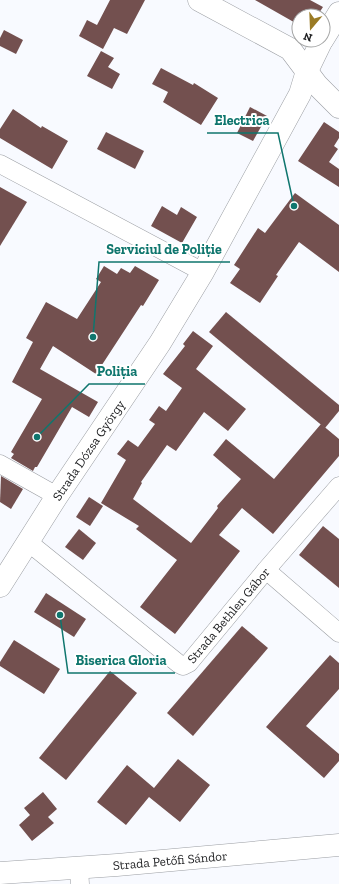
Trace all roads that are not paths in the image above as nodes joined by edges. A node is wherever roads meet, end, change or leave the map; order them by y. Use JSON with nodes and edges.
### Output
{"nodes":[{"id":1,"x":199,"y":0,"type":"edge"},
{"id":2,"x":339,"y":13,"type":"edge"},
{"id":3,"x":331,"y":26,"type":"edge"},
{"id":4,"x":318,"y":48,"type":"edge"},
{"id":5,"x":307,"y":71,"type":"junction"},
{"id":6,"x":339,"y":107,"type":"edge"},
{"id":7,"x":0,"y":164,"type":"edge"},
{"id":8,"x":203,"y":272,"type":"junction"},
{"id":9,"x":0,"y":464,"type":"edge"},
{"id":10,"x":339,"y":486,"type":"edge"},
{"id":11,"x":57,"y":496,"type":"junction"},
{"id":12,"x":28,"y":542,"type":"junction"},
{"id":13,"x":266,"y":570,"type":"junction"},
{"id":14,"x":0,"y":586,"type":"edge"},
{"id":15,"x":339,"y":633,"type":"edge"},
{"id":16,"x":339,"y":845,"type":"edge"},
{"id":17,"x":0,"y":873,"type":"edge"},
{"id":18,"x":79,"y":876,"type":"edge"}],
"edges":[{"from":1,"to":5,"type":"main road"},
{"from":2,"to":3,"type":"main road","name":"Strada Dózsa György"},
{"from":4,"to":5,"type":"main road","name":"Strada Dózsa György"},
{"from":5,"to":6,"type":"main road"},
{"from":5,"to":8,"type":"main road","name":"Strada Dózsa György"},
{"from":7,"to":8,"type":"street"},
{"from":8,"to":11,"type":"main road","name":"Strada Dózsa György"},
{"from":9,"to":11,"type":"street"},
{"from":10,"to":13,"type":"street","name":"Strada Bethlen Gábor"},
{"from":11,"to":12,"type":"main road","name":"Strada Dózsa György"},
{"from":12,"to":13,"type":"street","name":"Strada Bethlen Gábor"},
{"from":12,"to":14,"type":"main road","name":"Strada Dózsa György"},
{"from":13,"to":15,"type":"street"},
{"from":16,"to":18,"type":"main road","name":"Strada Petőfi Sándor"},
{"from":17,"to":18,"type":"main road","name":"Strada Petőfi Sándor"}]}
